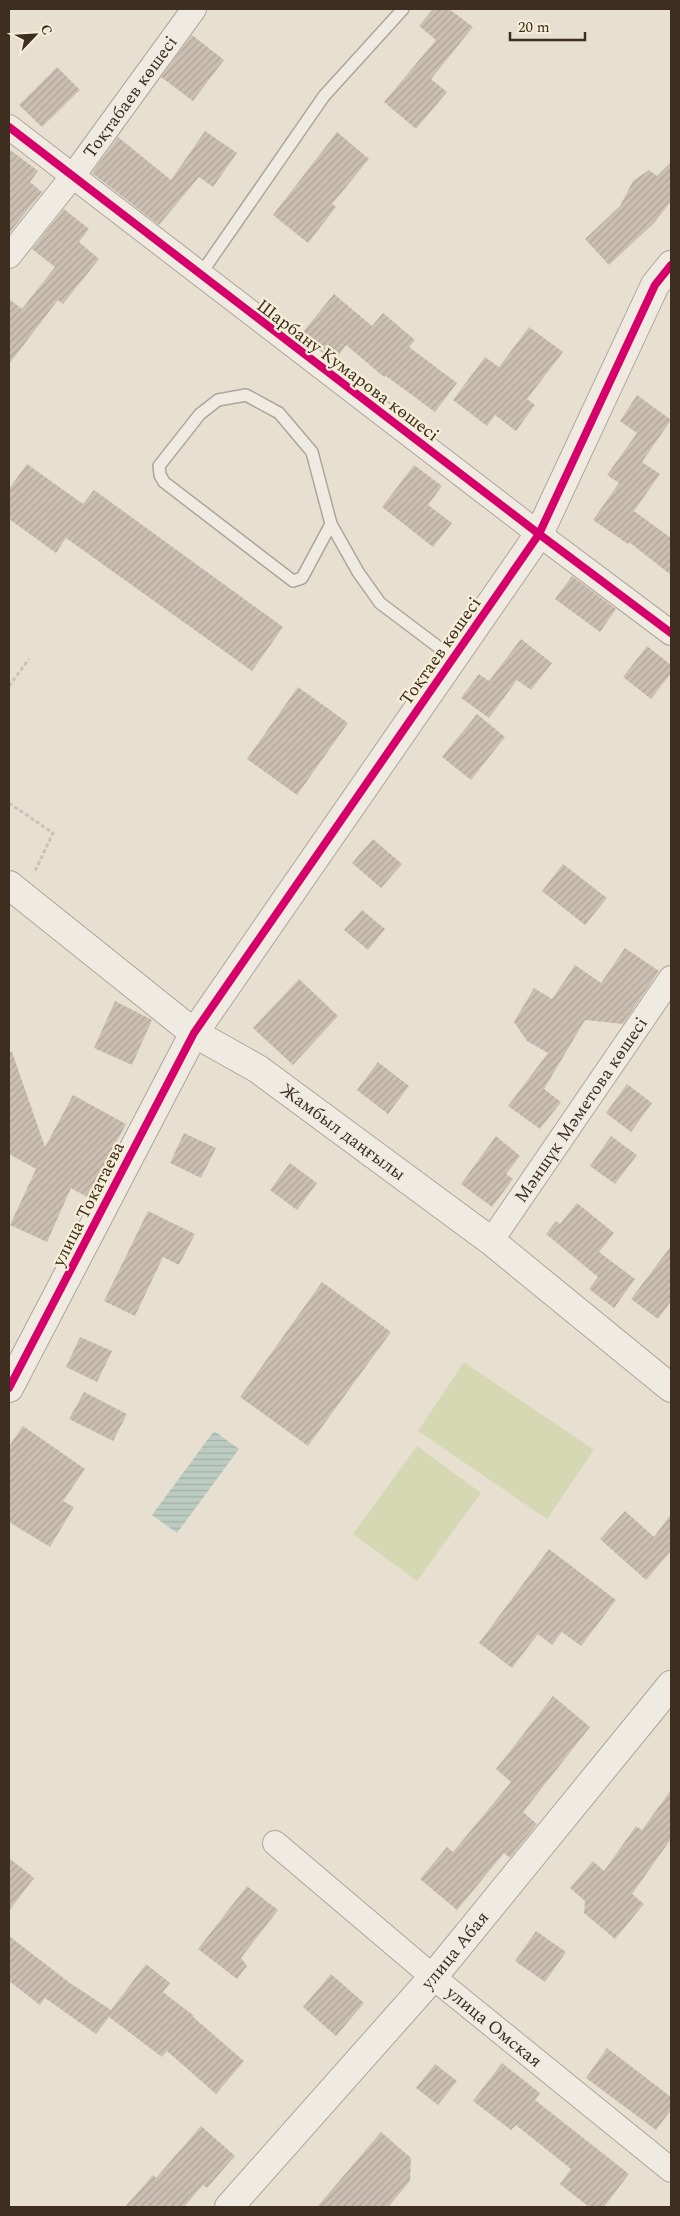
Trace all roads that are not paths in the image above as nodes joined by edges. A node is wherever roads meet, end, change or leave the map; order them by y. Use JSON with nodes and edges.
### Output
{"nodes":[{"id":1,"x":194,"y":9,"type":"edge"},
{"id":2,"x":403,"y":9,"type":"edge"},
{"id":3,"x":9,"y":127,"type":"edge"},
{"id":4,"x":72,"y":176,"type":"junction"},
{"id":5,"x":9,"y":256,"type":"edge"},
{"id":6,"x":671,"y":265,"type":"edge"},
{"id":7,"x":200,"y":275,"type":"junction"},
{"id":8,"x":331,"y":524,"type":"junction"},
{"id":9,"x":539,"y":534,"type":"junction"},
{"id":10,"x":671,"y":633,"type":"edge"},
{"id":11,"x":453,"y":658,"type":"junction"},
{"id":12,"x":16,"y":891,"type":"edge"},
{"id":13,"x":671,"y":978,"type":"edge"},
{"id":14,"x":194,"y":1033,"type":"junction"},
{"id":15,"x":491,"y":1241,"type":"junction"},
{"id":16,"x":9,"y":1388,"type":"edge"},
{"id":17,"x":671,"y":1388,"type":"edge"},
{"id":18,"x":671,"y":1685,"type":"edge"},
{"id":19,"x":275,"y":1842,"type":"dead end"},
{"id":20,"x":433,"y":1977,"type":"junction"},
{"id":21,"x":671,"y":2170,"type":"edge"},
{"id":22,"x":229,"y":2207,"type":"edge"}],
"edges":[{"from":1,"to":4,"type":"street","name":"Тоқтабаев көшесі"},
{"from":2,"to":7,"type":"lane"},
{"from":3,"to":4,"type":"street","name":"Шарбану Кумарова көшесі"},
{"from":4,"to":5,"type":"street","name":"Тоқтабаев көшесі"},
{"from":4,"to":7,"type":"street","name":"Шарбану Кумарова көшесі"},
{"from":6,"to":9,"type":"street","name":"Тоқтаев көшесі"},
{"from":7,"to":9,"type":"street","name":"Шарбану Кумарова көшесі"},
{"from":8,"to":8,"type":"lane"},
{"from":8,"to":11,"type":"lane"},
{"from":9,"to":10,"type":"street","name":"Шарбану Кумарова көшесі"},
{"from":9,"to":11,"type":"street","name":"Тоқтаев көшесі"},
{"from":11,"to":14,"type":"street","name":"Тоқтаев көшесі"},
{"from":12,"to":14,"type":"street","name":"Жамбыл даңғылы"},
{"from":13,"to":15,"type":"street","name":"Мәншүк Мәметова көшесі"},
{"from":14,"to":15,"type":"street","name":"Жамбыл даңғылы"},
{"from":14,"to":16,"type":"street","name":"улица Токатаева"},
{"from":15,"to":17,"type":"street","name":"Жамбыл даңғылы"},
{"from":18,"to":20,"type":"street","name":"улица Абая"},
{"from":19,"to":20,"type":"street","name":"улица Омская"},
{"from":20,"to":21,"type":"street","name":"улица Омская"},
{"from":20,"to":22,"type":"street","name":"улица Абая"}]}
